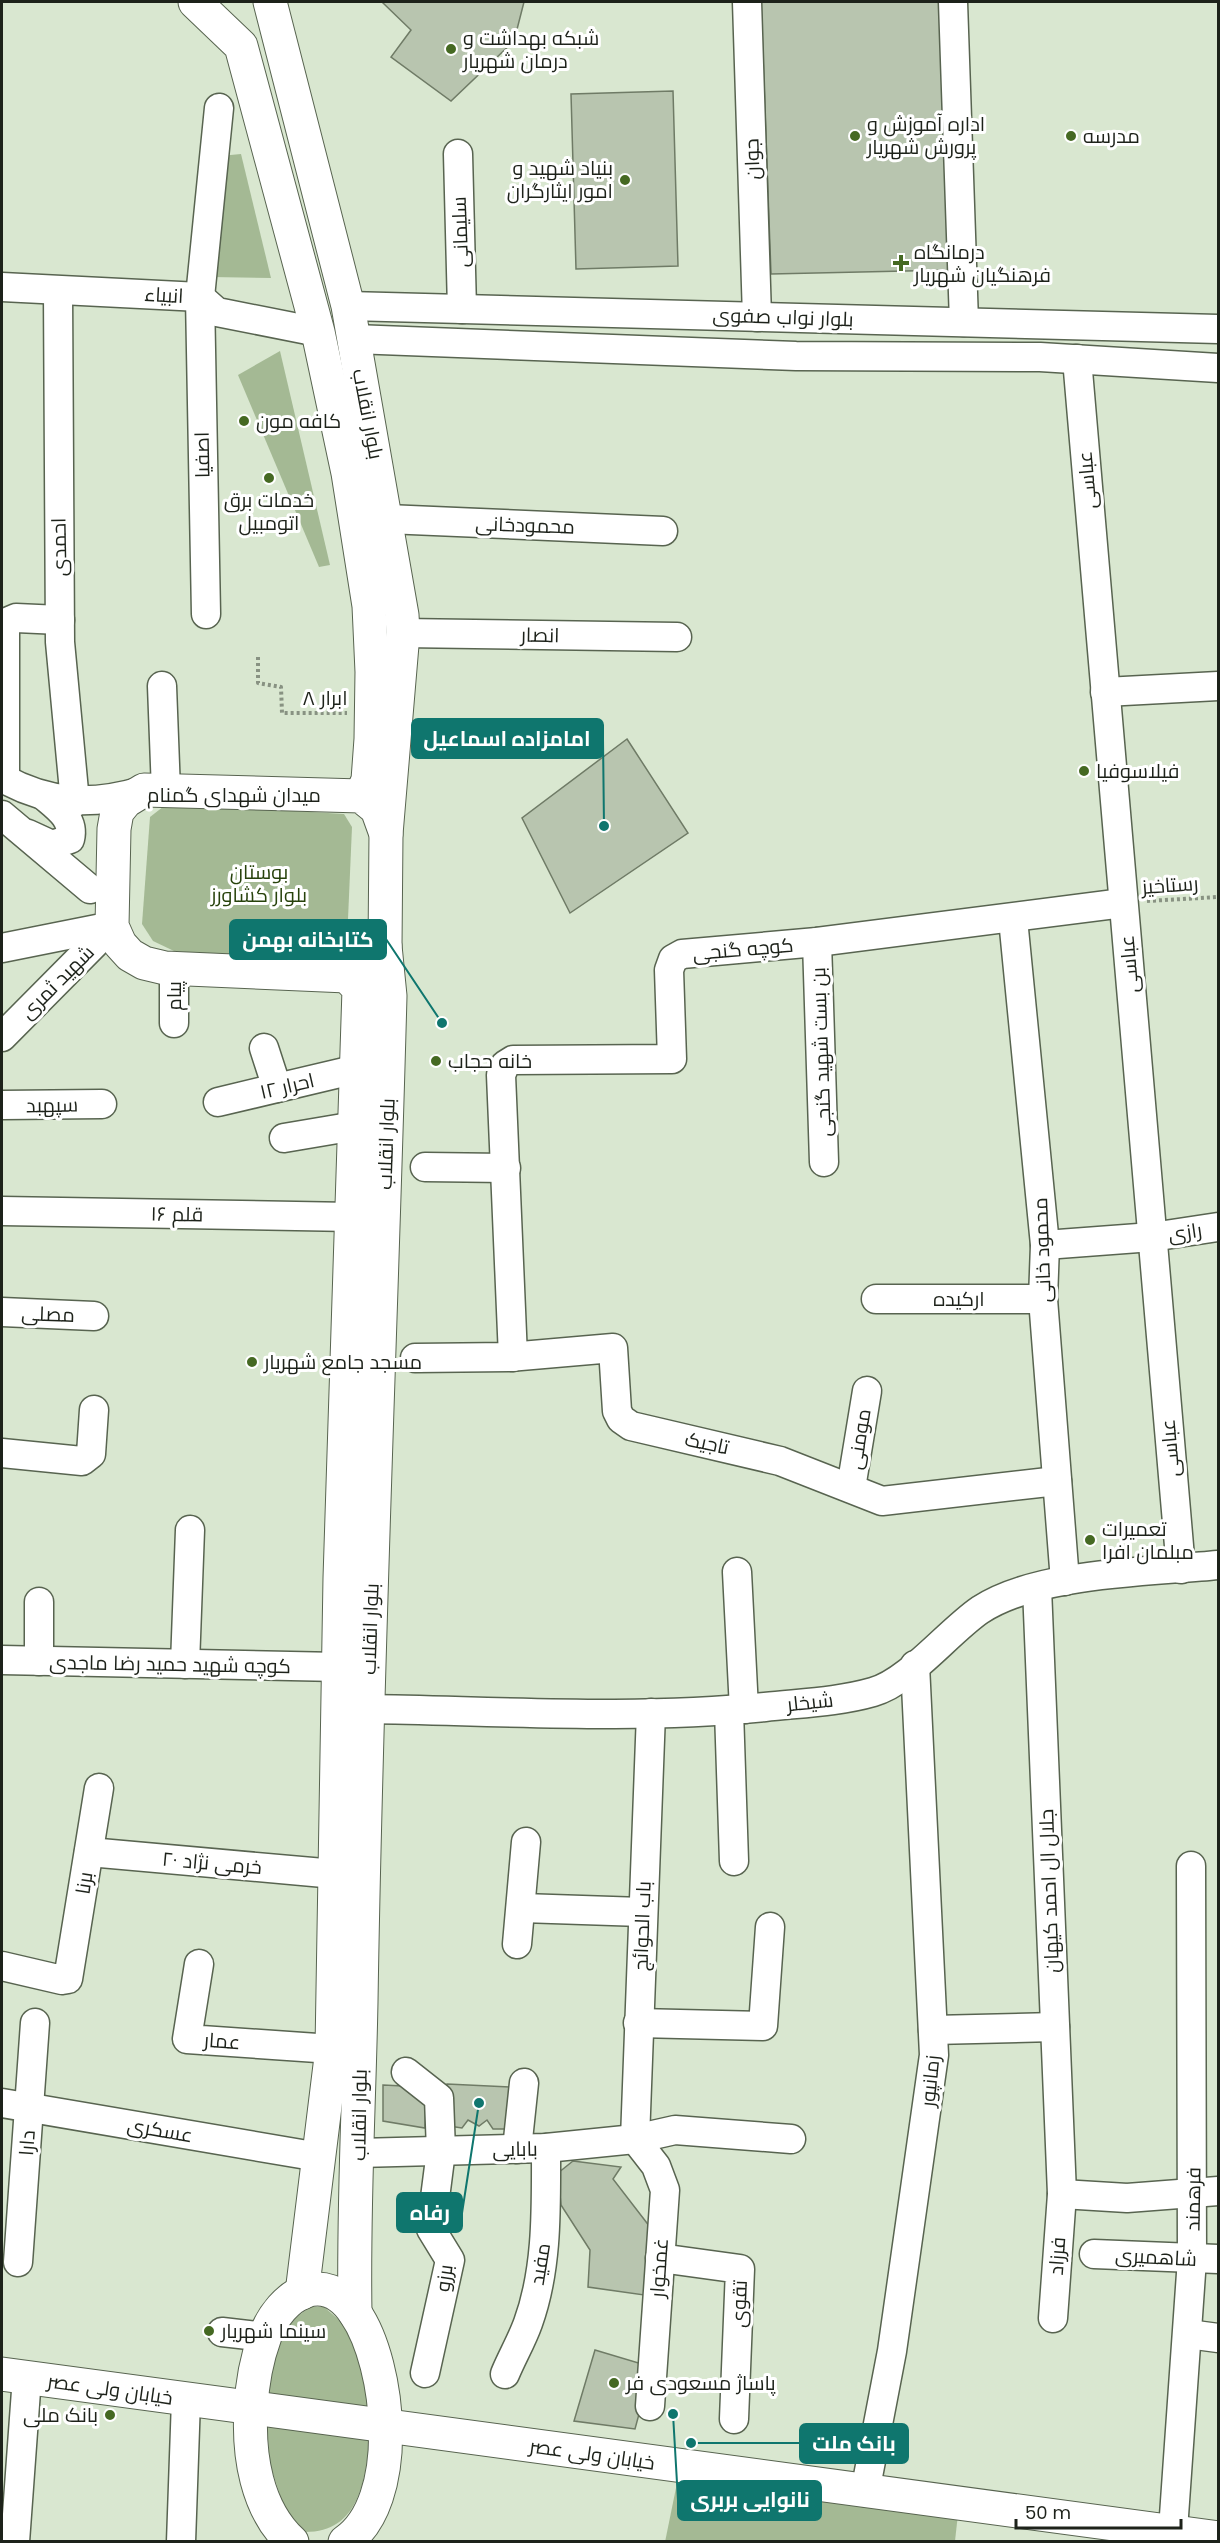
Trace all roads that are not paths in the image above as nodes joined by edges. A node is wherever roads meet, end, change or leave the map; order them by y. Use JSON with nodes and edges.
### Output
{"nodes":[{"id":1,"x":195,"y":2,"type":"edge"},
{"id":2,"x":270,"y":2,"type":"edge"},
{"id":3,"x":747,"y":2,"type":"edge"},
{"id":4,"x":953,"y":2,"type":"edge"},
{"id":5,"x":219,"y":108,"type":"dead end"},
{"id":6,"x":458,"y":154,"type":"dead end"},
{"id":7,"x":2,"y":287,"type":"edge"},
{"id":8,"x":58,"y":292,"type":"junction"},
{"id":9,"x":200,"y":297,"type":"junction"},
{"id":10,"x":348,"y":306,"type":"junction"},
{"id":11,"x":462,"y":309,"type":"junction"},
{"id":12,"x":509,"y":309,"type":"junction"},
{"id":13,"x":757,"y":317,"type":"junction"},
{"id":14,"x":964,"y":322,"type":"junction"},
{"id":15,"x":1218,"y":329,"type":"edge"},
{"id":16,"x":318,"y":332,"type":"junction"},
{"id":17,"x":354,"y":339,"type":"junction"},
{"id":18,"x":508,"y":346,"type":"junction"},
{"id":19,"x":1077,"y":359,"type":"junction"},
{"id":20,"x":1218,"y":368,"type":"edge"},
{"id":21,"x":387,"y":519,"type":"junction"},
{"id":22,"x":663,"y":531,"type":"dead end"},
{"id":23,"x":206,"y":614,"type":"dead end"},
{"id":24,"x":60,"y":620,"type":"junction"},
{"id":25,"x":403,"y":633,"type":"junction"},
{"id":26,"x":677,"y":637,"type":"dead end"},
{"id":27,"x":162,"y":686,"type":"dead end"},
{"id":28,"x":1218,"y":686,"type":"edge"},
{"id":29,"x":1105,"y":692,"type":"junction"},
{"id":30,"x":3,"y":779,"type":"edge"},
{"id":31,"x":155,"y":791,"type":"junction"},
{"id":32,"x":44,"y":796,"type":"junction"},
{"id":33,"x":361,"y":796,"type":"junction"},
{"id":34,"x":75,"y":802,"type":"junction"},
{"id":35,"x":2,"y":814,"type":"edge"},
{"id":36,"x":26,"y":834,"type":"junction"},
{"id":37,"x":386,"y":834,"type":"junction"},
{"id":38,"x":1124,"y":903,"type":"junction"},
{"id":39,"x":105,"y":906,"type":"junction"},
{"id":40,"x":1013,"y":919,"type":"junction"},
{"id":41,"x":818,"y":942,"type":"junction"},
{"id":42,"x":385,"y":946,"type":"junction"},
{"id":43,"x":2,"y":948,"type":"edge"},
{"id":44,"x":174,"y":968,"type":"junction"},
{"id":45,"x":347,"y":976,"type":"junction"},
{"id":46,"x":174,"y":1023,"type":"dead end"},
{"id":47,"x":2,"y":1037,"type":"edge"},
{"id":48,"x":264,"y":1048,"type":"dead end"},
{"id":49,"x":357,"y":1069,"type":"junction"},
{"id":50,"x":277,"y":1088,"type":"junction"},
{"id":51,"x":218,"y":1102,"type":"dead end"},
{"id":52,"x":102,"y":1104,"type":"dead end"},
{"id":53,"x":2,"y":1105,"type":"edge"},
{"id":54,"x":355,"y":1126,"type":"junction"},
{"id":55,"x":284,"y":1138,"type":"dead end"},
{"id":56,"x":824,"y":1162,"type":"dead end"},
{"id":57,"x":425,"y":1167,"type":"dead end"},
{"id":58,"x":506,"y":1168,"type":"junction"},
{"id":59,"x":2,"y":1211,"type":"edge"},
{"id":60,"x":352,"y":1217,"type":"junction"},
{"id":61,"x":1218,"y":1227,"type":"edge"},
{"id":62,"x":1152,"y":1237,"type":"junction"},
{"id":63,"x":1045,"y":1245,"type":"junction"},
{"id":64,"x":876,"y":1299,"type":"dead end"},
{"id":65,"x":1043,"y":1299,"type":"junction"},
{"id":66,"x":2,"y":1312,"type":"edge"},
{"id":67,"x":94,"y":1316,"type":"dead end"},
{"id":68,"x":513,"y":1357,"type":"junction"},
{"id":69,"x":415,"y":1358,"type":"dead end"},
{"id":70,"x":867,"y":1391,"type":"dead end"},
{"id":71,"x":94,"y":1410,"type":"dead end"},
{"id":72,"x":345,"y":1424,"type":"junction"},
{"id":73,"x":377,"y":1424,"type":"junction"},
{"id":74,"x":2,"y":1453,"type":"edge"},
{"id":75,"x":1057,"y":1481,"type":"junction"},
{"id":76,"x":851,"y":1488,"type":"junction"},
{"id":77,"x":190,"y":1530,"type":"dead end"},
{"id":78,"x":1218,"y":1565,"type":"edge"},
{"id":79,"x":1180,"y":1569,"type":"junction"},
{"id":80,"x":737,"y":1572,"type":"dead end"},
{"id":81,"x":1065,"y":1581,"type":"junction"},
{"id":82,"x":1037,"y":1588,"type":"junction"},
{"id":83,"x":39,"y":1602,"type":"dead end"},
{"id":84,"x":2,"y":1660,"type":"edge"},
{"id":85,"x":39,"y":1661,"type":"junction"},
{"id":86,"x":186,"y":1664,"type":"junction"},
{"id":87,"x":915,"y":1665,"type":"junction"},
{"id":88,"x":339,"y":1667,"type":"junction"},
{"id":89,"x":367,"y":1708,"type":"junction"},
{"id":90,"x":737,"y":1710,"type":"junction"},
{"id":91,"x":651,"y":1713,"type":"junction"},
{"id":92,"x":99,"y":1788,"type":"dead end"},
{"id":93,"x":526,"y":1842,"type":"dead end"},
{"id":94,"x":89,"y":1852,"type":"junction"},
{"id":95,"x":734,"y":1861,"type":"dead end"},
{"id":96,"x":1191,"y":1866,"type":"dead end"},
{"id":97,"x":335,"y":1874,"type":"junction"},
{"id":98,"x":522,"y":1908,"type":"junction"},
{"id":99,"x":642,"y":1912,"type":"junction"},
{"id":100,"x":770,"y":1928,"type":"dead end"},
{"id":101,"x":517,"y":1944,"type":"dead end"},
{"id":102,"x":199,"y":1964,"type":"dead end"},
{"id":103,"x":2,"y":1966,"type":"edge"},
{"id":104,"x":36,"y":2023,"type":"dead end"},
{"id":105,"x":638,"y":2023,"type":"junction"},
{"id":106,"x":1055,"y":2026,"type":"junction"},
{"id":107,"x":933,"y":2030,"type":"junction"},
{"id":108,"x":332,"y":2049,"type":"junction"},
{"id":109,"x":406,"y":2072,"type":"dead end"},
{"id":110,"x":525,"y":2083,"type":"dead end"},
{"id":111,"x":2,"y":2103,"type":"edge"},
{"id":112,"x":29,"y":2108,"type":"junction"},
{"id":113,"x":635,"y":2139,"type":"junction"},
{"id":114,"x":791,"y":2139,"type":"dead end"},
{"id":115,"x":546,"y":2148,"type":"junction"},
{"id":116,"x":517,"y":2149,"type":"junction"},
{"id":117,"x":441,"y":2151,"type":"junction"},
{"id":118,"x":359,"y":2153,"type":"junction"},
{"id":119,"x":319,"y":2157,"type":"junction"},
{"id":120,"x":1206,"y":2192,"type":"edge"},
{"id":121,"x":1062,"y":2194,"type":"junction"},
{"id":122,"x":1094,"y":2254,"type":"dead end"},
{"id":123,"x":660,"y":2258,"type":"junction"},
{"id":124,"x":1205,"y":2259,"type":"edge"},
{"id":125,"x":18,"y":2262,"type":"dead end"},
{"id":126,"x":302,"y":2292,"type":"junction"},
{"id":127,"x":355,"y":2313,"type":"junction"},
{"id":128,"x":1053,"y":2318,"type":"dead end"},
{"id":129,"x":222,"y":2332,"type":"dead end"},
{"id":130,"x":1188,"y":2334,"type":"junction"},
{"id":131,"x":265,"y":2337,"type":"junction"},
{"id":132,"x":1218,"y":2338,"type":"edge"},
{"id":133,"x":425,"y":2373,"type":"dead end"},
{"id":134,"x":505,"y":2374,"type":"dead end"},
{"id":135,"x":14,"y":2376,"type":"edge"},
{"id":136,"x":186,"y":2400,"type":"junction"},
{"id":137,"x":650,"y":2406,"type":"dead end"},
{"id":138,"x":251,"y":2408,"type":"junction"},
{"id":139,"x":734,"y":2419,"type":"dead end"},
{"id":140,"x":386,"y":2426,"type":"junction"},
{"id":141,"x":865,"y":2492,"type":"junction"},
{"id":142,"x":372,"y":2509,"type":"junction"},
{"id":143,"x":1177,"y":2536,"type":"edge"},
{"id":144,"x":1218,"y":2538,"type":"edge"},
{"id":145,"x":15,"y":2541,"type":"edge"},
{"id":146,"x":181,"y":2541,"type":"edge"},
{"id":147,"x":292,"y":2541,"type":"edge"},
{"id":148,"x":345,"y":2541,"type":"edge"},
{"id":149,"x":370,"y":2541,"type":"edge"}],
"edges":[{"from":1,"to":16,"type":"main road","name":"بلوار انقلاب"},
{"from":2,"to":10,"type":"main road","name":"بلوار انقلاب"},
{"from":3,"to":13,"type":"street","name":"جوان"},
{"from":4,"to":14,"type":"street"},
{"from":5,"to":9,"type":"street","name":"اصفیا"},
{"from":6,"to":11,"type":"street","name":"سلیمانی"},
{"from":7,"to":8,"type":"street","name":"انبیاء"},
{"from":8,"to":9,"type":"street","name":"انبیاء"},
{"from":8,"to":24,"type":"street","name":"احمدی"},
{"from":9,"to":16,"type":"street","name":"انبیاء"},
{"from":9,"to":23,"type":"street","name":"اصفیا"},
{"from":10,"to":11,"type":"street","name":"بلوار نواب صفوی"},
{"from":10,"to":17,"type":"main road","name":"بلوار انقلاب"},
{"from":11,"to":12,"type":"street","name":"بلوار نواب صفوی"},
{"from":12,"to":13,"type":"street","name":"بلوار نواب صفوی"},
{"from":12,"to":18,"type":"street"},
{"from":13,"to":14,"type":"street","name":"بلوار نواب صفوی"},
{"from":14,"to":15,"type":"street","name":"بلوار نواب صفوی"},
{"from":16,"to":33,"type":"main road","name":"بلوار انقلاب"},
{"from":17,"to":18,"type":"street","name":"بلوار نواب صفوی"},
{"from":17,"to":21,"type":"main road","name":"بلوار انقلاب"},
{"from":18,"to":19,"type":"street","name":"بلوار نواب صفوی"},
{"from":19,"to":20,"type":"street","name":"بلوار نواب صفوی"},
{"from":19,"to":29,"type":"street","name":"عباسی"},
{"from":21,"to":22,"type":"street","name":"محمودخانی"},
{"from":21,"to":25,"type":"main road","name":"بلوار انقلاب"},
{"from":24,"to":30,"type":"street"},
{"from":24,"to":34,"type":"street","name":"احمدی"},
{"from":25,"to":26,"type":"street","name":"انصار"},
{"from":25,"to":37,"type":"main road","name":"بلوار انقلاب"},
{"from":27,"to":31,"type":"street"},
{"from":28,"to":29,"type":"street"},
{"from":29,"to":38,"type":"street","name":"عباسی"},
{"from":30,"to":32,"type":"street"},
{"from":31,"to":33,"type":"main road","name":"میدان شهدای گمنام"},
{"from":31,"to":34,"type":"street"},
{"from":31,"to":39,"type":"main road","name":"میدان شهدای گمنام"},
{"from":32,"to":34,"type":"street"},
{"from":32,"to":36,"type":"street"},
{"from":33,"to":37,"type":"main road"},
{"from":35,"to":36,"type":"street"},
{"from":36,"to":39,"type":"street"},
{"from":37,"to":42,"type":"main road"},
{"from":38,"to":40,"type":"street","name":"کوچه گنجی"},
{"from":38,"to":62,"type":"street","name":"عباسی"},
{"from":39,"to":43,"type":"street"},
{"from":39,"to":44,"type":"main road"},
{"from":39,"to":47,"type":"street","name":"شهید ثمری"},
{"from":40,"to":41,"type":"street","name":"کوچه گنجی"},
{"from":40,"to":63,"type":"street","name":"محمود خانی"},
{"from":41,"to":56,"type":"street","name":"بن بست شهید گنجی"},
{"from":41,"to":58,"type":"street","name":"کوچه گنجی"},
{"from":42,"to":45,"type":"main road"},
{"from":42,"to":73,"type":"main road","name":"بلوار انقلاب"},
{"from":44,"to":45,"type":"main road"},
{"from":44,"to":46,"type":"street","name":"پیام"},
{"from":45,"to":49,"type":"main road","name":"بلوار انقلاب"},
{"from":48,"to":50,"type":"street"},
{"from":49,"to":50,"type":"street","name":"احرار ۱۲"},
{"from":49,"to":54,"type":"main road","name":"بلوار انقلاب"},
{"from":50,"to":51,"type":"street","name":"احرار ۱۲"},
{"from":52,"to":53,"type":"street","name":"سپهبد"},
{"from":54,"to":55,"type":"street"},
{"from":54,"to":60,"type":"main road","name":"بلوار انقلاب"},
{"from":57,"to":58,"type":"street"},
{"from":58,"to":68,"type":"street","name":"کوچه گنجی"},
{"from":59,"to":60,"type":"street","name":"قلم ۱۶"},
{"from":60,"to":72,"type":"main road","name":"بلوار انقلاب"},
{"from":61,"to":62,"type":"street","name":"رازی"},
{"from":62,"to":63,"type":"street","name":"رازی"},
{"from":62,"to":79,"type":"street","name":"عباسی"},
{"from":63,"to":65,"type":"street","name":"محمود خانی"},
{"from":64,"to":65,"type":"street","name":"ارکیده"},
{"from":65,"to":75,"type":"street","name":"محمود خانی"},
{"from":66,"to":67,"type":"street","name":"مصلی"},
{"from":68,"to":69,"type":"street","name":"تاجیک"},
{"from":68,"to":76,"type":"street","name":"تاجیک"},
{"from":70,"to":76,"type":"street","name":"مومنی"},
{"from":71,"to":74,"type":"street"},
{"from":72,"to":73,"type":"main road"},
{"from":72,"to":88,"type":"main road","name":"بلوار انقلاب"},
{"from":73,"to":89,"type":"main road","name":"بلوار انقلاب"},
{"from":75,"to":76,"type":"street","name":"تاجیک"},
{"from":75,"to":81,"type":"street","name":"محمود خانی"},
{"from":77,"to":86,"type":"street"},
{"from":78,"to":79,"type":"street","name":"شیخلر"},
{"from":79,"to":81,"type":"street","name":"شیخلر"},
{"from":80,"to":90,"type":"street"},
{"from":81,"to":82,"type":"street","name":"شیخلر"},
{"from":82,"to":87,"type":"street","name":"شیخلر"},
{"from":82,"to":106,"type":"street","name":"جلال ال احمد کیهان"},
{"from":83,"to":85,"type":"street"},
{"from":84,"to":85,"type":"street","name":"کوچه شهید حمید رضا ماجدی"},
{"from":85,"to":86,"type":"street","name":"کوچه شهید حمید رضا ماجدی"},
{"from":86,"to":88,"type":"street","name":"کوچه شهید حمید رضا ماجدی"},
{"from":87,"to":90,"type":"street","name":"شیخلر"},
{"from":87,"to":107,"type":"street","name":"زمانپور"},
{"from":88,"to":97,"type":"main road","name":"بلوار انقلاب"},
{"from":89,"to":91,"type":"street","name":"شیخلر"},
{"from":89,"to":118,"type":"main road","name":"بلوار انقلاب"},
{"from":90,"to":91,"type":"street","name":"شیخلر"},
{"from":90,"to":95,"type":"street"},
{"from":91,"to":99,"type":"street","name":"باب الحوائج"},
{"from":92,"to":94,"type":"street","name":"برنا"},
{"from":93,"to":98,"type":"street"},
{"from":94,"to":97,"type":"street","name":"خرمی نژاد ۲۰"},
{"from":94,"to":103,"type":"street","name":"برنا"},
{"from":96,"to":120,"type":"street","name":"فرهمند"},
{"from":97,"to":108,"type":"main road","name":"بلوار انقلاب"},
{"from":98,"to":99,"type":"street"},
{"from":98,"to":101,"type":"street"},
{"from":99,"to":105,"type":"street","name":"باب الحوائج"},
{"from":100,"to":105,"type":"street"},
{"from":102,"to":108,"type":"street","name":"عمار"},
{"from":104,"to":112,"type":"street","name":"دارا"},
{"from":105,"to":113,"type":"street","name":"باب الحوائج"},
{"from":106,"to":107,"type":"street"},
{"from":106,"to":121,"type":"street","name":"جلال ال احمد کیهان"},
{"from":107,"to":141,"type":"street","name":"زمانپور"},
{"from":108,"to":119,"type":"main road","name":"بلوار انقلاب"},
{"from":109,"to":117,"type":"street","name":"برزو"},
{"from":110,"to":116,"type":"street"},
{"from":111,"to":112,"type":"street","name":"عسکری"},
{"from":112,"to":119,"type":"street","name":"عسکری"},
{"from":112,"to":125,"type":"street","name":"دارا"},
{"from":113,"to":114,"type":"street","name":"بابایی"},
{"from":113,"to":115,"type":"street","name":"بابایی"},
{"from":113,"to":123,"type":"street","name":"غمخوار"},
{"from":115,"to":116,"type":"street","name":"بابایی"},
{"from":115,"to":134,"type":"street","name":"مفید"},
{"from":116,"to":117,"type":"street","name":"بابایی"},
{"from":117,"to":118,"type":"street","name":"بابایی"},
{"from":117,"to":133,"type":"street","name":"برزو"},
{"from":118,"to":127,"type":"main road","name":"بلوار انقلاب"},
{"from":119,"to":126,"type":"main road","name":"بلوار انقلاب"},
{"from":120,"to":121,"type":"street"},
{"from":120,"to":124,"type":"street","name":"فرهمند"},
{"from":121,"to":128,"type":"street","name":"فرزاد"},
{"from":122,"to":124,"type":"street","name":"شاهمیری"},
{"from":123,"to":137,"type":"street","name":"غمخوار"},
{"from":123,"to":139,"type":"street","name":"تقوی"},
{"from":124,"to":130,"type":"street","name":"فرهمند"},
{"from":126,"to":127,"type":"main road"},
{"from":126,"to":131,"type":"main road"},
{"from":127,"to":140,"type":"main road"},
{"from":129,"to":131,"type":"street"},
{"from":130,"to":132,"type":"street"},
{"from":130,"to":143,"type":"street","name":"فرهمند"},
{"from":131,"to":138,"type":"main road"},
{"from":135,"to":136,"type":"main road","name":"خیابان ولی عصر"},
{"from":135,"to":145,"type":"street"},
{"from":136,"to":138,"type":"main road","name":"خیابان ولی عصر"},
{"from":136,"to":146,"type":"street"},
{"from":138,"to":140,"type":"main road","name":"خیابان ولی عصر"},
{"from":138,"to":147,"type":"main road"},
{"from":140,"to":141,"type":"main road","name":"خیابان ولی عصر"},
{"from":140,"to":142,"type":"main road"},
{"from":141,"to":143,"type":"main road","name":"خیابان ولی عصر"},
{"from":142,"to":148,"type":"main road"},
{"from":142,"to":149,"type":"main road"},
{"from":143,"to":144,"type":"main road","name":"خیابان ولی عصر"}]}
